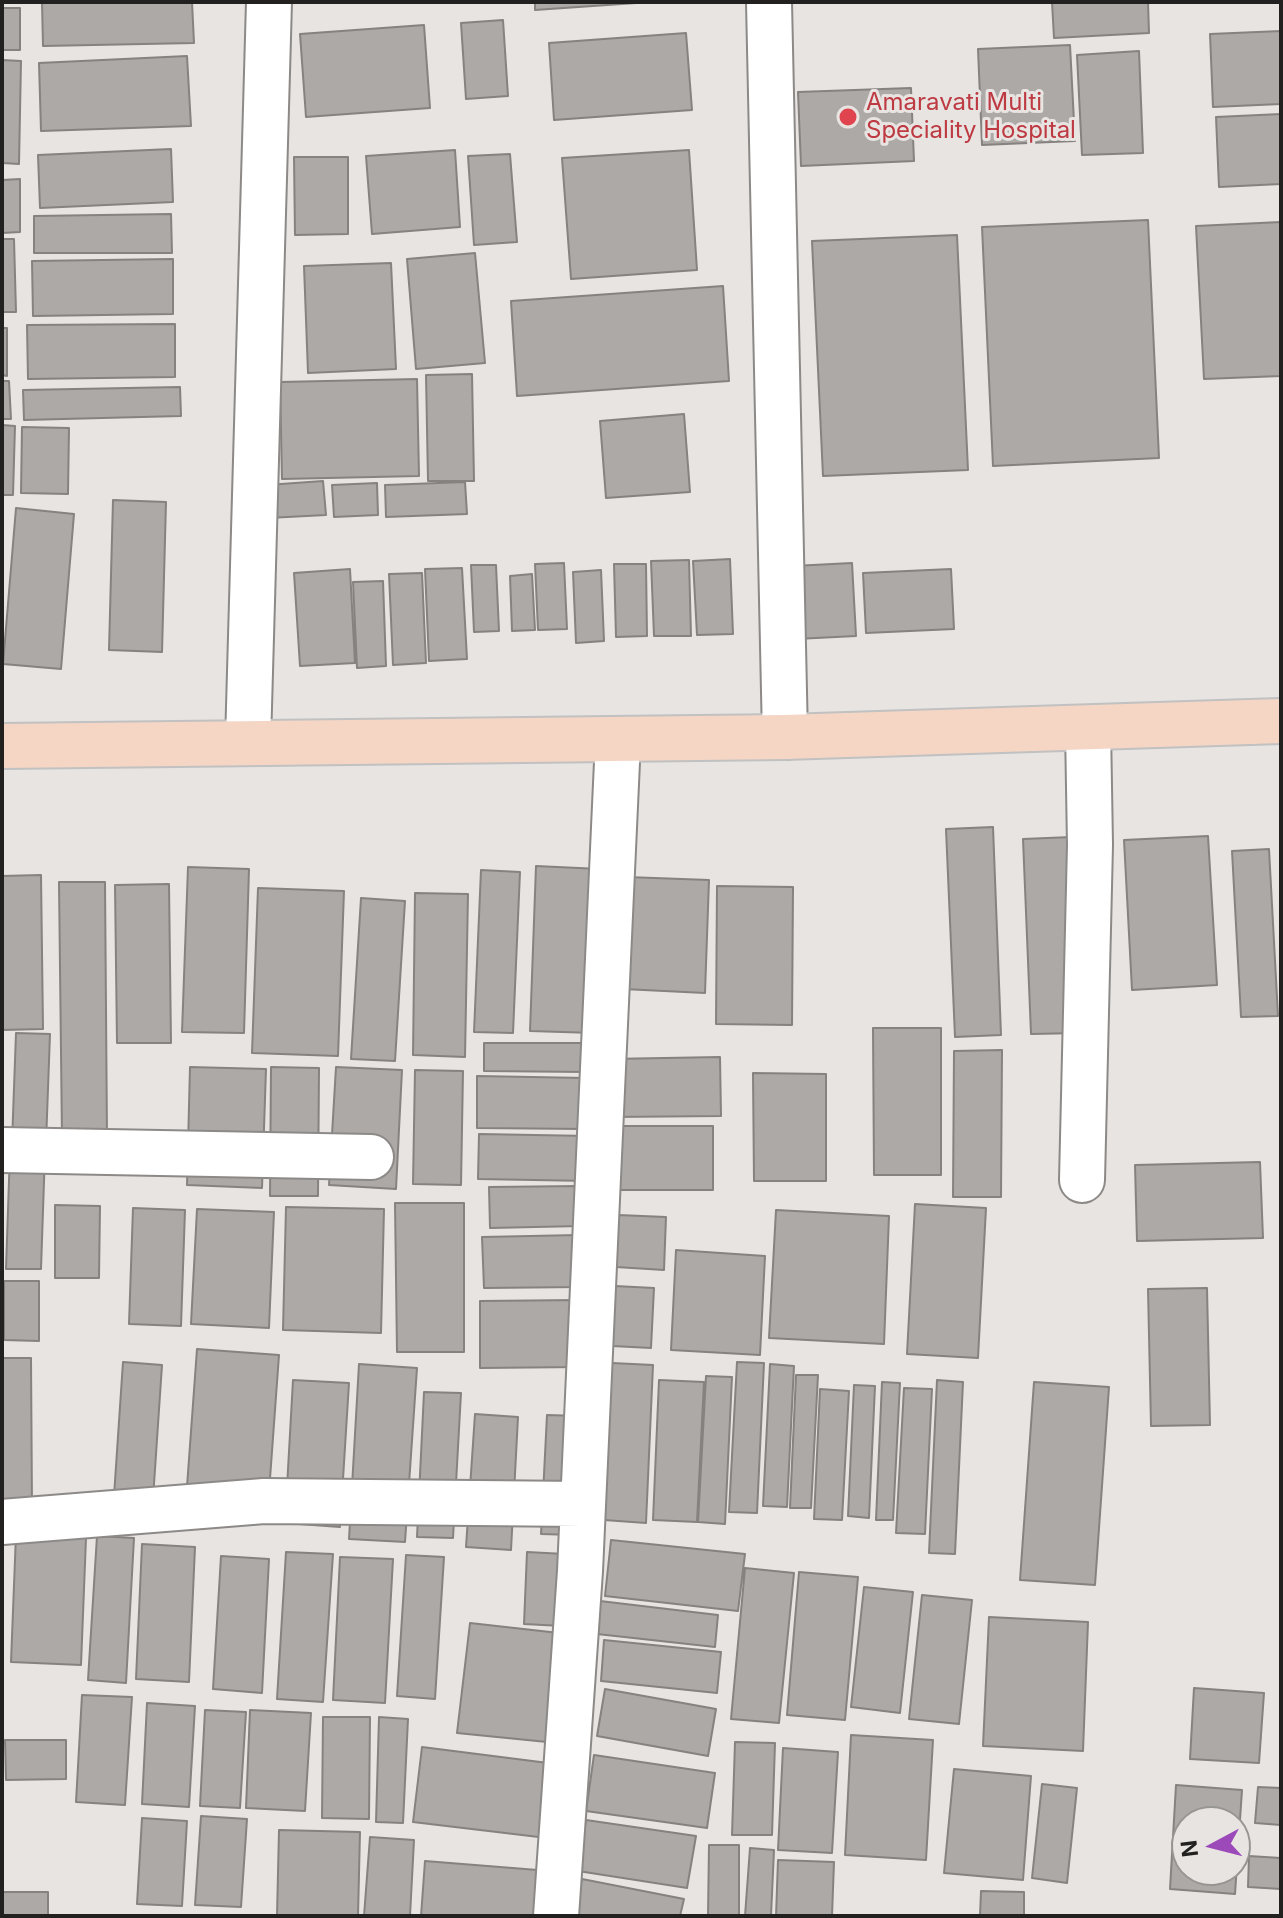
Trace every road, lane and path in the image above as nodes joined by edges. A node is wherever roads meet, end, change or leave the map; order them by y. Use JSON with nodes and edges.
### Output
{"nodes":[{"id":1,"x":269,"y":2,"type":"edge"},
{"id":2,"x":769,"y":2,"type":"edge"},
{"id":3,"x":1281,"y":721,"type":"edge"},
{"id":4,"x":1088,"y":728,"type":"junction"},
{"id":5,"x":785,"y":737,"type":"junction"},
{"id":6,"x":618,"y":740,"type":"junction"},
{"id":7,"x":248,"y":742,"type":"junction"},
{"id":8,"x":2,"y":746,"type":"edge"},
{"id":9,"x":2,"y":1150,"type":"edge"},
{"id":10,"x":371,"y":1157,"type":"dead end"},
{"id":11,"x":1082,"y":1180,"type":"dead end"},
{"id":12,"x":582,"y":1504,"type":"junction"},
{"id":13,"x":2,"y":1522,"type":"edge"},
{"id":14,"x":556,"y":1916,"type":"edge"}],
"edges":[{"from":1,"to":7,"type":"street"},
{"from":2,"to":5,"type":"street"},
{"from":3,"to":4,"type":"main road"},
{"from":4,"to":5,"type":"main road"},
{"from":4,"to":11,"type":"street"},
{"from":5,"to":6,"type":"main road"},
{"from":6,"to":7,"type":"main road"},
{"from":6,"to":12,"type":"street"},
{"from":7,"to":8,"type":"main road"},
{"from":9,"to":10,"type":"street"},
{"from":12,"to":13,"type":"street"},
{"from":12,"to":14,"type":"street"}]}
